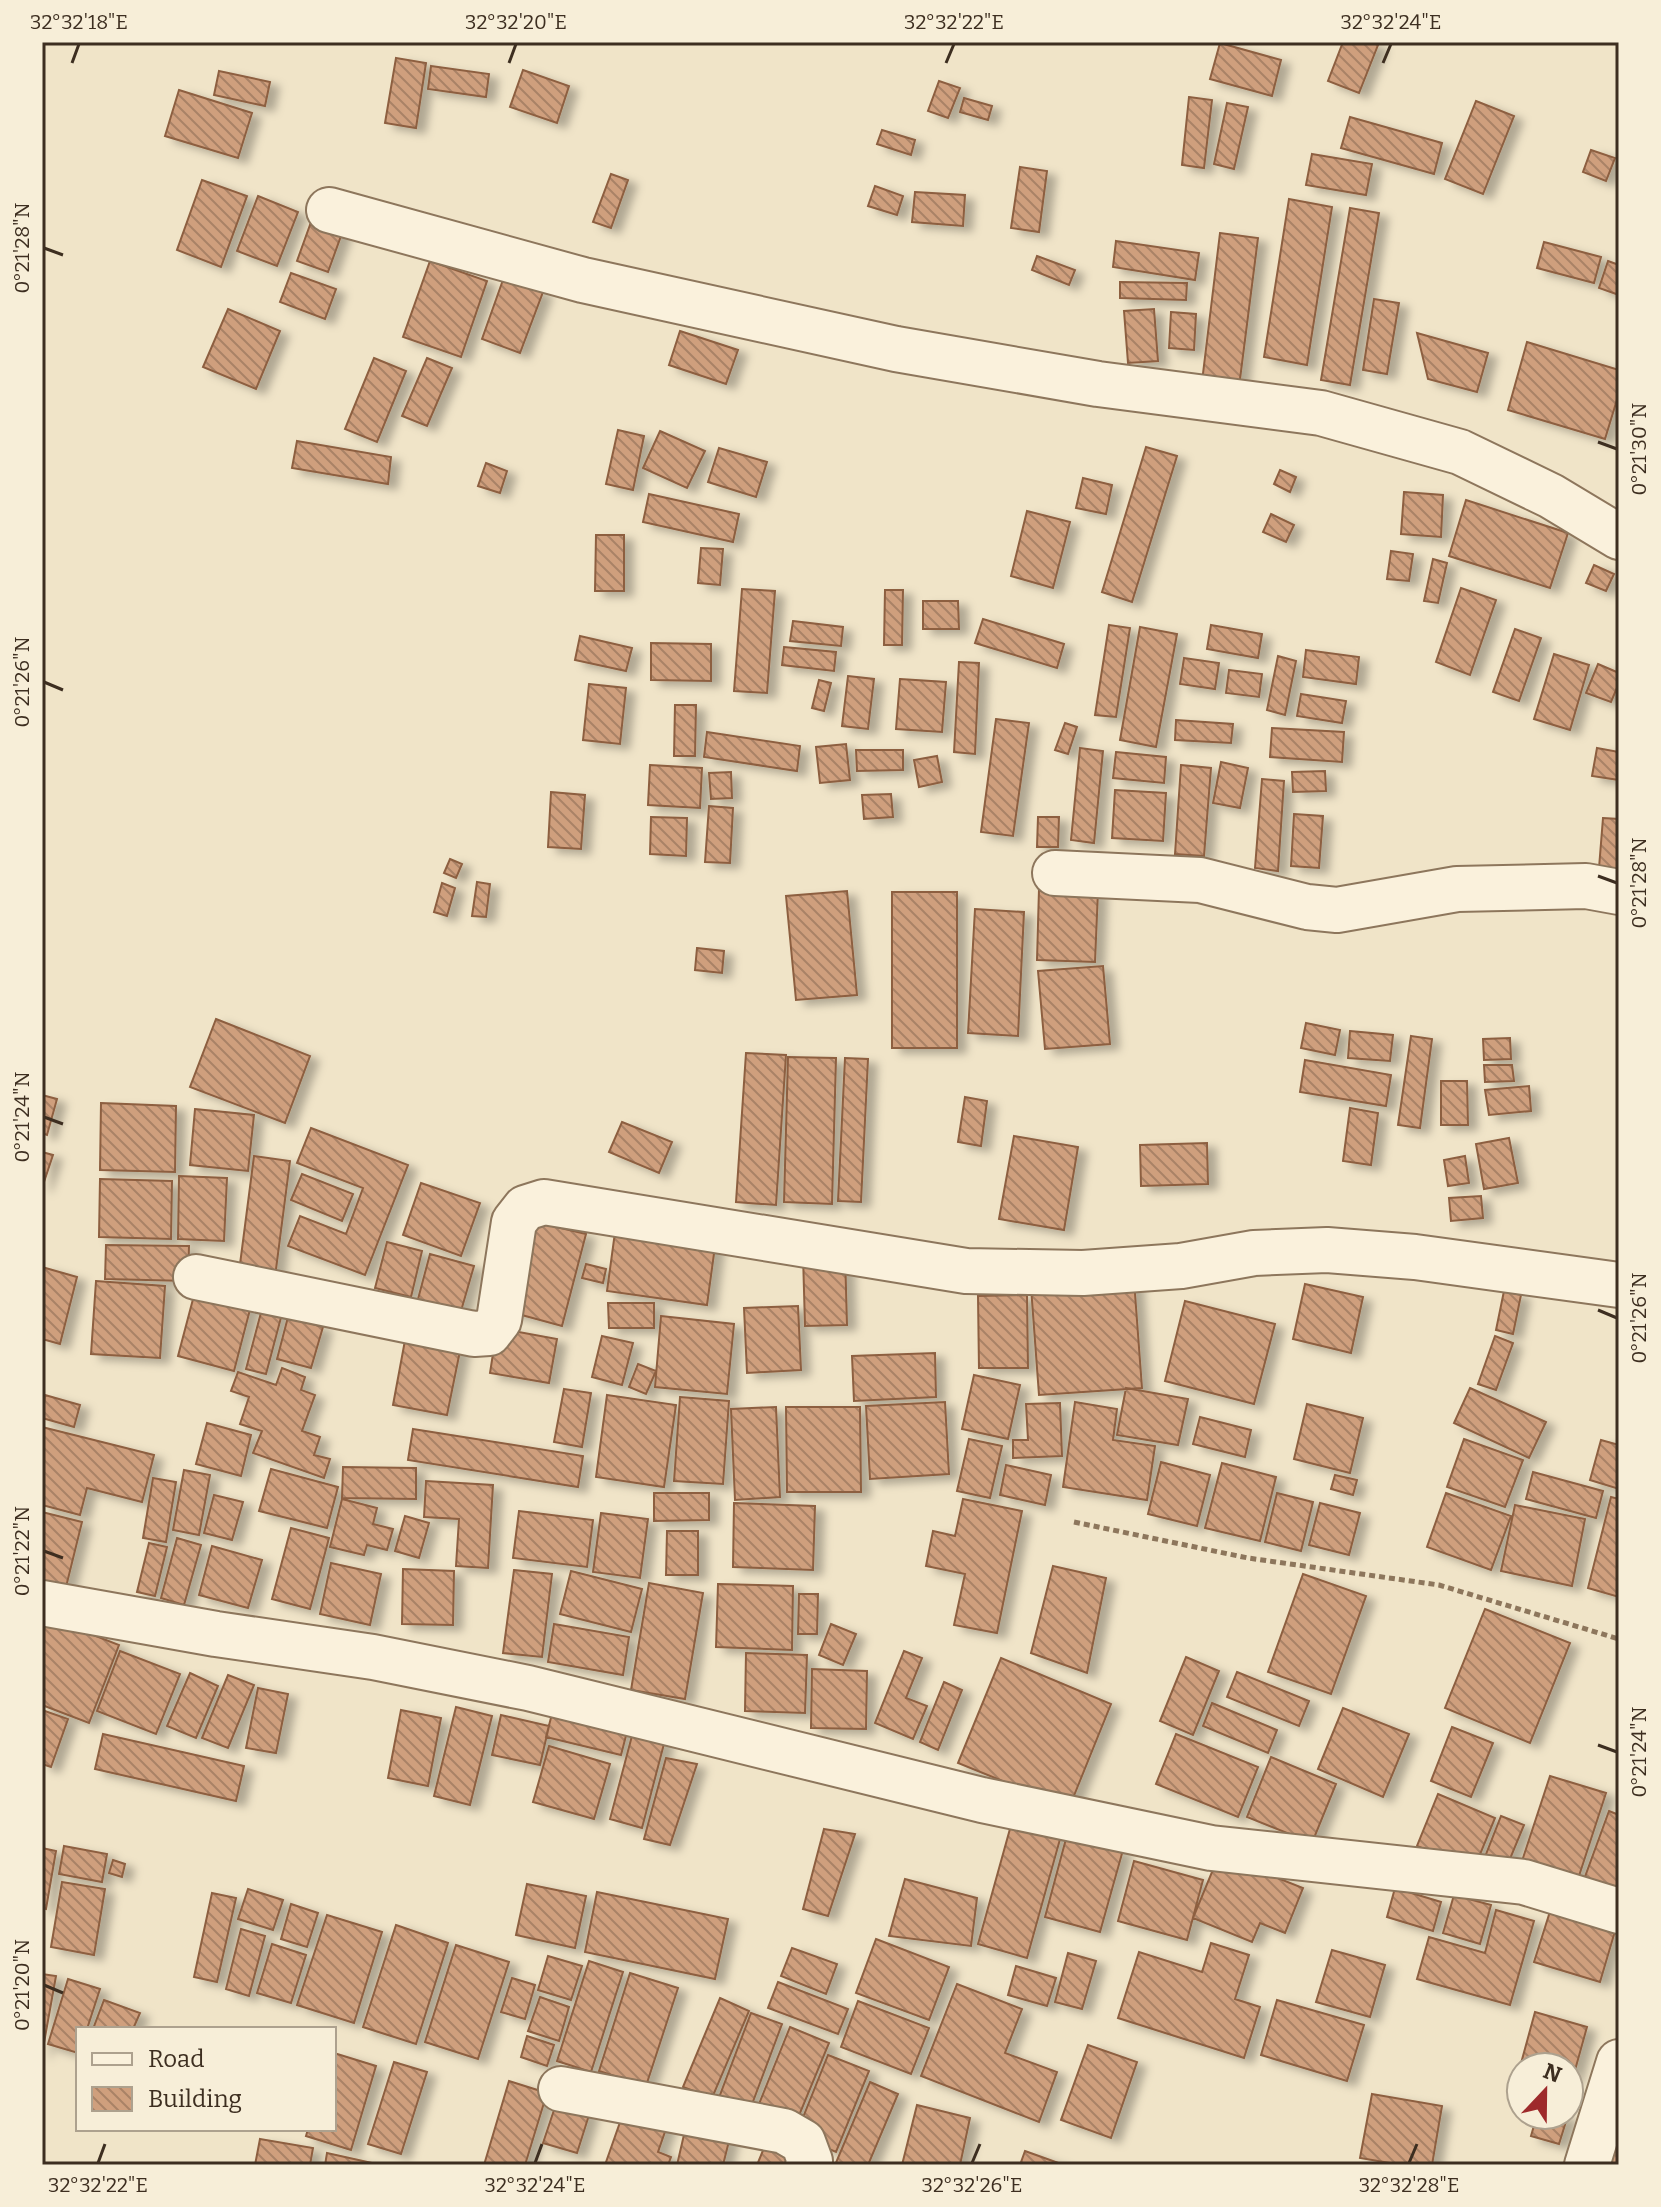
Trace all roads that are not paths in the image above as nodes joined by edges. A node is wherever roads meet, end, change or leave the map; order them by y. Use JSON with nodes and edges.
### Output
{"nodes":[{"id":1,"x":329,"y":210,"type":"dead end"},
{"id":2,"x":1619,"y":537,"type":"edge"},
{"id":3,"x":1055,"y":873,"type":"dead end"},
{"id":4,"x":1619,"y":892,"type":"edge"},
{"id":5,"x":196,"y":1277,"type":"dead end"},
{"id":6,"x":1619,"y":1285,"type":"edge"},
{"id":7,"x":42,"y":1603,"type":"edge"},
{"id":8,"x":1619,"y":1911,"type":"edge"},
{"id":9,"x":1619,"y":2062,"type":"edge"},
{"id":10,"x":561,"y":2089,"type":"dead end"},
{"id":11,"x":808,"y":2165,"type":"edge"},
{"id":12,"x":1587,"y":2165,"type":"edge"}],
"edges":[{"from":1,"to":2,"type":"street"},
{"from":3,"to":4,"type":"street"},
{"from":5,"to":6,"type":"street"},
{"from":7,"to":8,"type":"street"},
{"from":9,"to":12,"type":"street"},
{"from":10,"to":11,"type":"street"}]}
